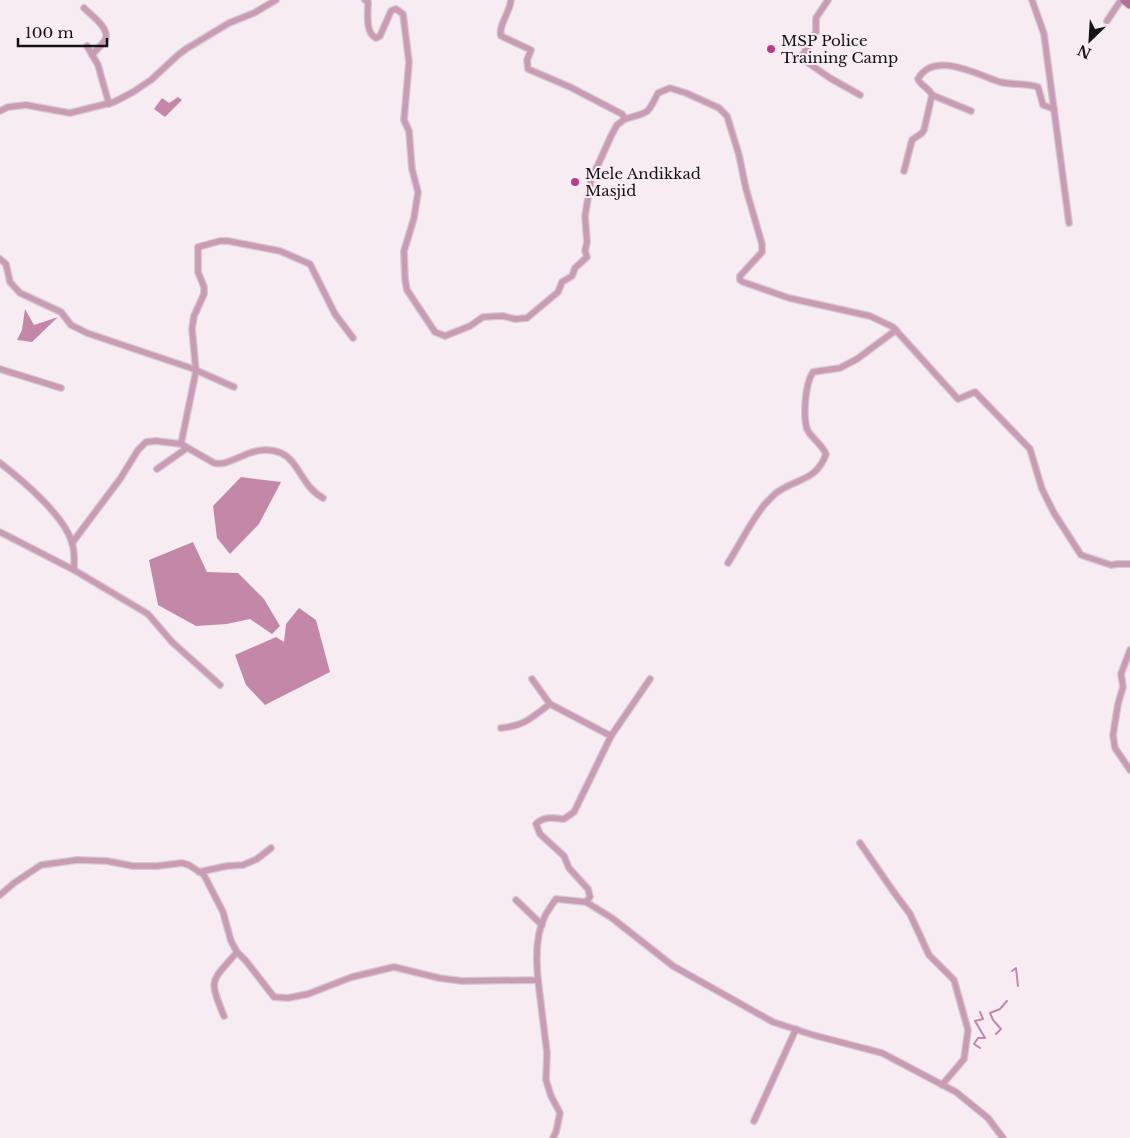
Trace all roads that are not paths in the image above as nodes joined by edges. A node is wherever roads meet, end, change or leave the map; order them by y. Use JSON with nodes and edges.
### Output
{"nodes":[{"id":1,"x":276,"y":0,"type":"edge"},
{"id":2,"x":365,"y":0,"type":"edge"},
{"id":3,"x":511,"y":0,"type":"edge"},
{"id":4,"x":828,"y":0,"type":"edge"},
{"id":5,"x":1032,"y":0,"type":"edge"},
{"id":6,"x":1123,"y":0,"type":"edge"},
{"id":7,"x":1130,"y":4,"type":"edge"},
{"id":8,"x":84,"y":8,"type":"dead end"},
{"id":9,"x":1107,"y":21,"type":"dead end"},
{"id":10,"x":87,"y":46,"type":"dead end"},
{"id":11,"x":92,"y":55,"type":"junction"},
{"id":12,"x":860,"y":95,"type":"dead end"},
{"id":13,"x":932,"y":95,"type":"junction"},
{"id":14,"x":109,"y":104,"type":"junction"},
{"id":15,"x":1054,"y":109,"type":"junction"},
{"id":16,"x":971,"y":110,"type":"dead end"},
{"id":17,"x":0,"y":111,"type":"edge"},
{"id":18,"x":625,"y":119,"type":"junction"},
{"id":19,"x":904,"y":171,"type":"dead end"},
{"id":20,"x":1069,"y":223,"type":"dead end"},
{"id":21,"x":0,"y":259,"type":"edge"},
{"id":22,"x":896,"y":330,"type":"junction"},
{"id":23,"x":353,"y":338,"type":"dead end"},
{"id":24,"x":0,"y":369,"type":"edge"},
{"id":25,"x":196,"y":371,"type":"junction"},
{"id":26,"x":234,"y":387,"type":"dead end"},
{"id":27,"x":60,"y":388,"type":"dead end"},
{"id":28,"x":181,"y":444,"type":"junction"},
{"id":29,"x":187,"y":448,"type":"junction"},
{"id":30,"x":0,"y":463,"type":"edge"},
{"id":31,"x":157,"y":469,"type":"dead end"},
{"id":32,"x":323,"y":498,"type":"dead end"},
{"id":33,"x":0,"y":532,"type":"edge"},
{"id":34,"x":72,"y":543,"type":"junction"},
{"id":35,"x":728,"y":563,"type":"dead end"},
{"id":36,"x":1130,"y":564,"type":"edge"},
{"id":37,"x":74,"y":570,"type":"junction"},
{"id":38,"x":1130,"y":650,"type":"edge"},
{"id":39,"x":532,"y":679,"type":"dead end"},
{"id":40,"x":650,"y":679,"type":"dead end"},
{"id":41,"x":220,"y":684,"type":"dead end"},
{"id":42,"x":550,"y":704,"type":"junction"},
{"id":43,"x":501,"y":728,"type":"dead end"},
{"id":44,"x":612,"y":736,"type":"junction"},
{"id":45,"x":1130,"y":770,"type":"edge"},
{"id":46,"x":860,"y":843,"type":"dead end"},
{"id":47,"x":271,"y":848,"type":"dead end"},
{"id":48,"x":199,"y":872,"type":"junction"},
{"id":49,"x":0,"y":895,"type":"edge"},
{"id":50,"x":516,"y":900,"type":"dead end"},
{"id":51,"x":586,"y":902,"type":"junction"},
{"id":52,"x":542,"y":925,"type":"junction"},
{"id":53,"x":237,"y":952,"type":"junction"},
{"id":54,"x":538,"y":980,"type":"junction"},
{"id":55,"x":224,"y":1016,"type":"dead end"},
{"id":56,"x":796,"y":1029,"type":"junction"},
{"id":57,"x":942,"y":1085,"type":"junction"},
{"id":58,"x":754,"y":1121,"type":"dead end"},
{"id":59,"x":553,"y":1138,"type":"edge"},
{"id":60,"x":1003,"y":1138,"type":"edge"}],
"edges":[{"from":1,"to":14,"type":"street"},
{"from":2,"to":18,"type":"street"},
{"from":3,"to":18,"type":"street"},
{"from":4,"to":12,"type":"street"},
{"from":5,"to":15,"type":"street"},
{"from":6,"to":7,"type":"main road"},
{"from":6,"to":9,"type":"street"},
{"from":8,"to":11,"type":"street"},
{"from":10,"to":11,"type":"street"},
{"from":11,"to":14,"type":"street"},
{"from":13,"to":15,"type":"street"},
{"from":13,"to":16,"type":"street"},
{"from":13,"to":19,"type":"street"},
{"from":14,"to":17,"type":"street"},
{"from":15,"to":20,"type":"street"},
{"from":18,"to":22,"type":"street"},
{"from":21,"to":25,"type":"street"},
{"from":22,"to":35,"type":"street"},
{"from":22,"to":36,"type":"street"},
{"from":23,"to":25,"type":"street"},
{"from":24,"to":27,"type":"street"},
{"from":25,"to":26,"type":"street"},
{"from":25,"to":28,"type":"street"},
{"from":28,"to":29,"type":"street"},
{"from":28,"to":34,"type":"street"},
{"from":29,"to":31,"type":"street"},
{"from":29,"to":32,"type":"street"},
{"from":30,"to":34,"type":"street"},
{"from":33,"to":37,"type":"street"},
{"from":34,"to":37,"type":"street"},
{"from":37,"to":41,"type":"street"},
{"from":38,"to":45,"type":"street"},
{"from":39,"to":42,"type":"street"},
{"from":40,"to":44,"type":"street"},
{"from":42,"to":43,"type":"street"},
{"from":42,"to":44,"type":"street"},
{"from":44,"to":51,"type":"street"},
{"from":46,"to":57,"type":"street"},
{"from":47,"to":48,"type":"street"},
{"from":48,"to":49,"type":"street"},
{"from":48,"to":53,"type":"street"},
{"from":50,"to":52,"type":"street"},
{"from":51,"to":52,"type":"street"},
{"from":51,"to":56,"type":"street"},
{"from":52,"to":54,"type":"street"},
{"from":53,"to":54,"type":"street"},
{"from":53,"to":55,"type":"street"},
{"from":54,"to":59,"type":"street"},
{"from":56,"to":57,"type":"street"},
{"from":56,"to":58,"type":"street"},
{"from":57,"to":60,"type":"street"}]}
